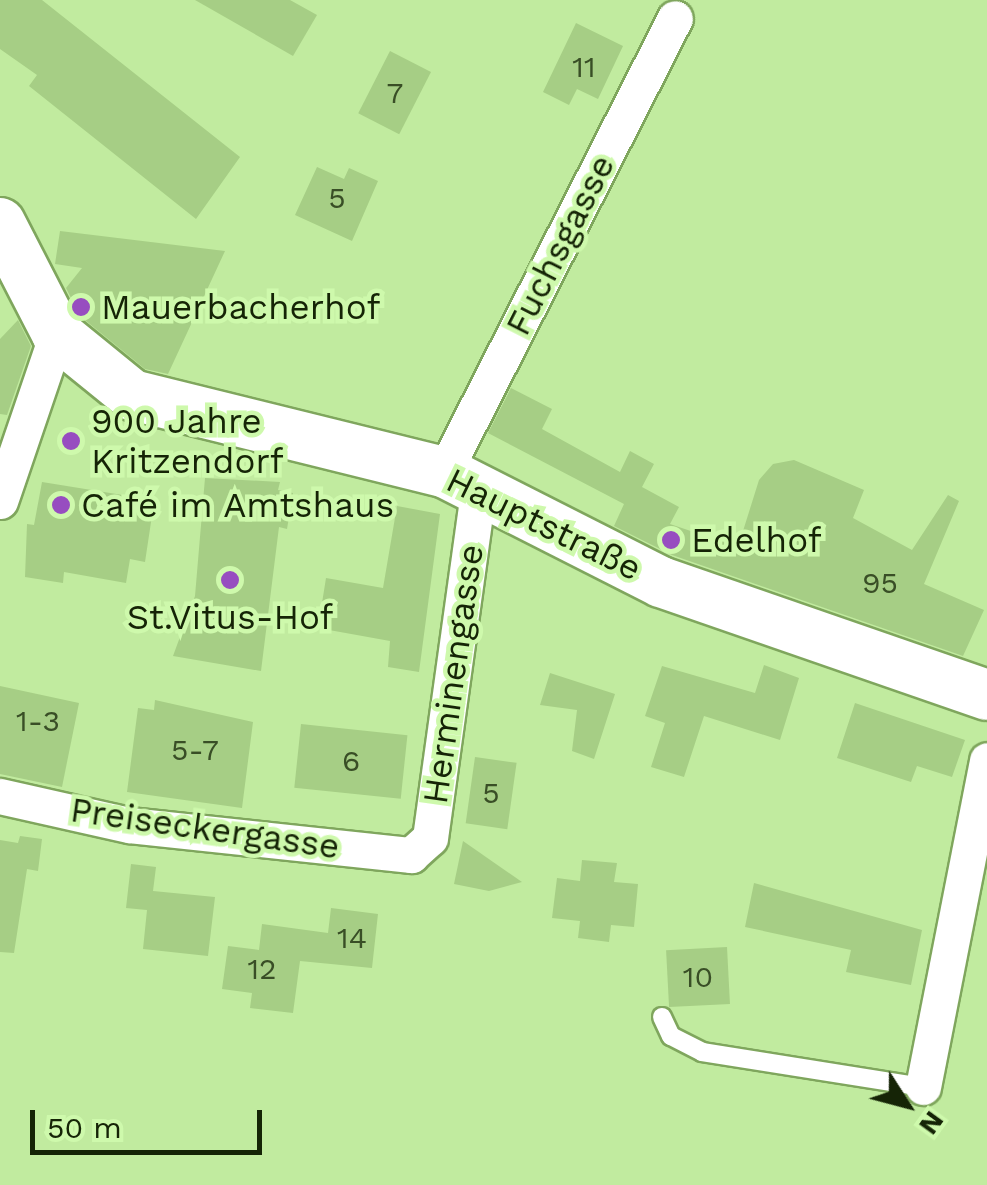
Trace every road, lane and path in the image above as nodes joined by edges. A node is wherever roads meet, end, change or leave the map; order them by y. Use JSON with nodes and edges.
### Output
{"nodes":[{"id":1,"x":681,"y":9,"type":"edge"},
{"id":2,"x":0,"y":223,"type":"edge"},
{"id":3,"x":57,"y":334,"type":"junction"},
{"id":4,"x":462,"y":479,"type":"junction"},
{"id":5,"x":0,"y":501,"type":"edge"},
{"id":6,"x":987,"y":695,"type":"edge"},
{"id":7,"x":987,"y":760,"type":"edge"},
{"id":8,"x":0,"y":796,"type":"edge"},
{"id":9,"x":411,"y":855,"type":"joint"},
{"id":10,"x":662,"y":1017,"type":"dead end"},
{"id":11,"x":923,"y":1087,"type":"joint"}],
"edges":[{"from":1,"to":4,"type":"street","name":"Fuchsgasse"},
{"from":2,"to":3,"type":"main road","name":"Hauptstraße"},
{"from":3,"to":4,"type":"main road","name":"Hauptstraße"},
{"from":3,"to":5,"type":"street"},
{"from":4,"to":6,"type":"main road","name":"Hauptstraße"},
{"from":4,"to":9,"type":"street","name":"Herminengasse"},
{"from":7,"to":11,"type":"street"},
{"from":8,"to":9,"type":"street","name":"Preiseckergasse"},
{"from":10,"to":11,"type":"lane"}]}
